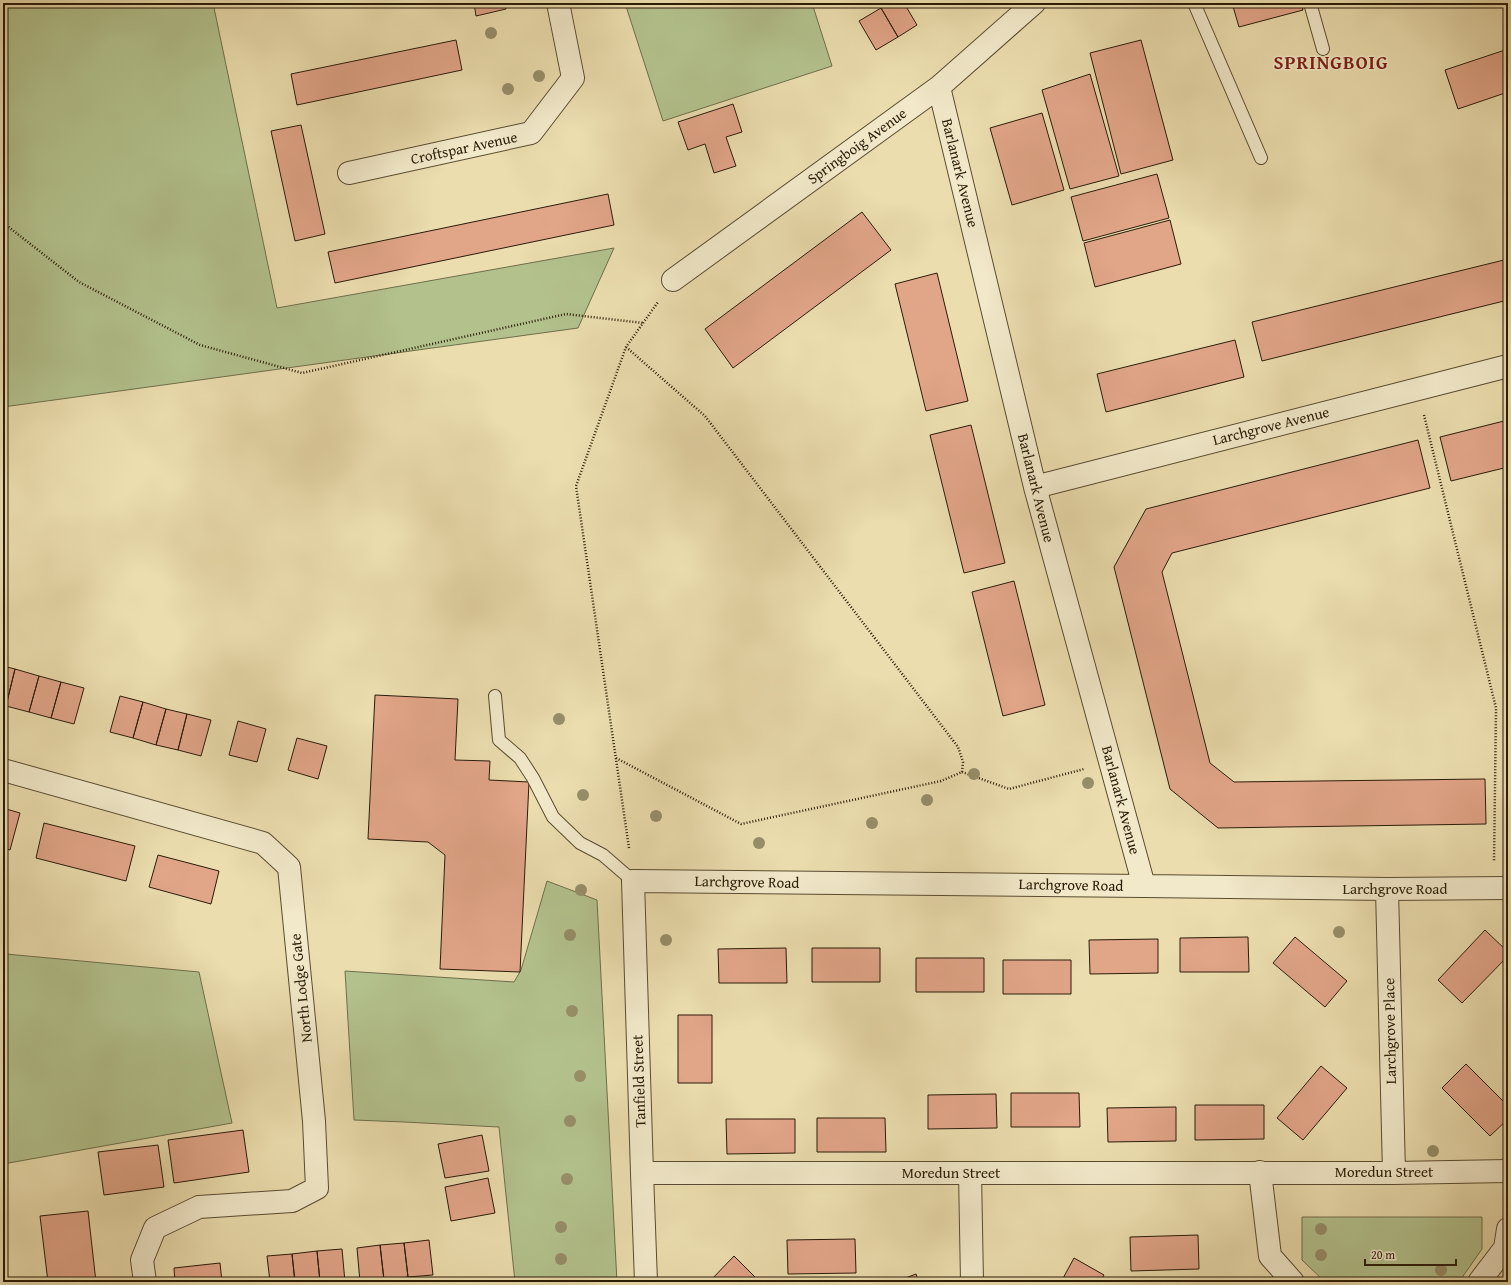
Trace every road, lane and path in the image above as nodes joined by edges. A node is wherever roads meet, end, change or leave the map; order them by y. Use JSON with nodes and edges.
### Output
{"nodes":[{"id":1,"x":558,"y":3,"type":"edge"},
{"id":2,"x":1034,"y":3,"type":"edge"},
{"id":3,"x":1194,"y":3,"type":"edge"},
{"id":4,"x":1310,"y":3,"type":"edge"},
{"id":5,"x":1323,"y":49,"type":"dead end"},
{"id":6,"x":939,"y":87,"type":"junction"},
{"id":7,"x":1261,"y":158,"type":"dead end"},
{"id":8,"x":349,"y":173,"type":"dead end"},
{"id":9,"x":3,"y":220,"type":"edge"},
{"id":10,"x":673,"y":280,"type":"joint"},
{"id":11,"x":643,"y":323,"type":"junction"},
{"id":12,"x":626,"y":347,"type":"junction"},
{"id":13,"x":1508,"y":366,"type":"edge"},
{"id":14,"x":1417,"y":389,"type":"junction"},
{"id":15,"x":1035,"y":486,"type":"junction"},
{"id":16,"x":494,"y":696,"type":"dead end"},
{"id":17,"x":616,"y":758,"type":"junction"},
{"id":18,"x":1110,"y":762,"type":"junction"},
{"id":19,"x":3,"y":770,"type":"edge"},
{"id":20,"x":962,"y":772,"type":"junction"},
{"id":21,"x":633,"y":881,"type":"junction"},
{"id":22,"x":1144,"y":886,"type":"junction"},
{"id":23,"x":1501,"y":888,"type":"edge"},
{"id":24,"x":1387,"y":890,"type":"junction"},
{"id":25,"x":1508,"y":1171,"type":"edge"},
{"id":26,"x":1260,"y":1172,"type":"junction"},
{"id":27,"x":1394,"y":1172,"type":"junction"},
{"id":28,"x":642,"y":1173,"type":"junction"},
{"id":29,"x":970,"y":1173,"type":"junction"},
{"id":30,"x":1508,"y":1229,"type":"edge"},
{"id":31,"x":145,"y":1282,"type":"edge"},
{"id":32,"x":646,"y":1282,"type":"edge"},
{"id":33,"x":972,"y":1282,"type":"edge"},
{"id":34,"x":1293,"y":1282,"type":"edge"},
{"id":35,"x":1479,"y":1282,"type":"edge"}],
"edges":[{"from":1,"to":8,"type":"street","name":"Croftspar Avenue"},
{"from":2,"to":6,"type":"street","name":"Springboig Avenue"},
{"from":3,"to":7,"type":"lane"},
{"from":4,"to":5,"type":"lane"},
{"from":6,"to":10,"type":"street","name":"Springboig Avenue"},
{"from":6,"to":15,"type":"street","name":"Barlanark Avenue"},
{"from":9,"to":11,"type":"path"},
{"from":10,"to":11,"type":"path"},
{"from":11,"to":12,"type":"path"},
{"from":12,"to":17,"type":"path"},
{"from":12,"to":20,"type":"path"},
{"from":13,"to":14,"type":"street","name":"Larchgrove Avenue"},
{"from":14,"to":15,"type":"street","name":"Larchgrove Avenue"},
{"from":14,"to":23,"type":"path"},
{"from":15,"to":18,"type":"street","name":"Barlanark Avenue"},
{"from":16,"to":21,"type":"lane"},
{"from":17,"to":20,"type":"path"},
{"from":17,"to":21,"type":"path"},
{"from":18,"to":20,"type":"path"},
{"from":18,"to":22,"type":"street","name":"Barlanark Avenue"},
{"from":19,"to":31,"type":"street","name":"North Lodge Gate"},
{"from":21,"to":22,"type":"street","name":"Larchgrove Road"},
{"from":21,"to":28,"type":"street","name":"Tanfield Street"},
{"from":22,"to":24,"type":"street","name":"Larchgrove Road"},
{"from":23,"to":24,"type":"street","name":"Larchgrove Road"},
{"from":24,"to":27,"type":"street","name":"Larchgrove Place"},
{"from":25,"to":27,"type":"street","name":"Moredun Street"},
{"from":26,"to":27,"type":"street","name":"Moredun Street"},
{"from":26,"to":29,"type":"street","name":"Moredun Street"},
{"from":26,"to":34,"type":"street"},
{"from":28,"to":29,"type":"street","name":"Moredun Street"},
{"from":28,"to":32,"type":"street","name":"Tanfield Street"},
{"from":29,"to":33,"type":"street"},
{"from":30,"to":35,"type":"street"}]}
